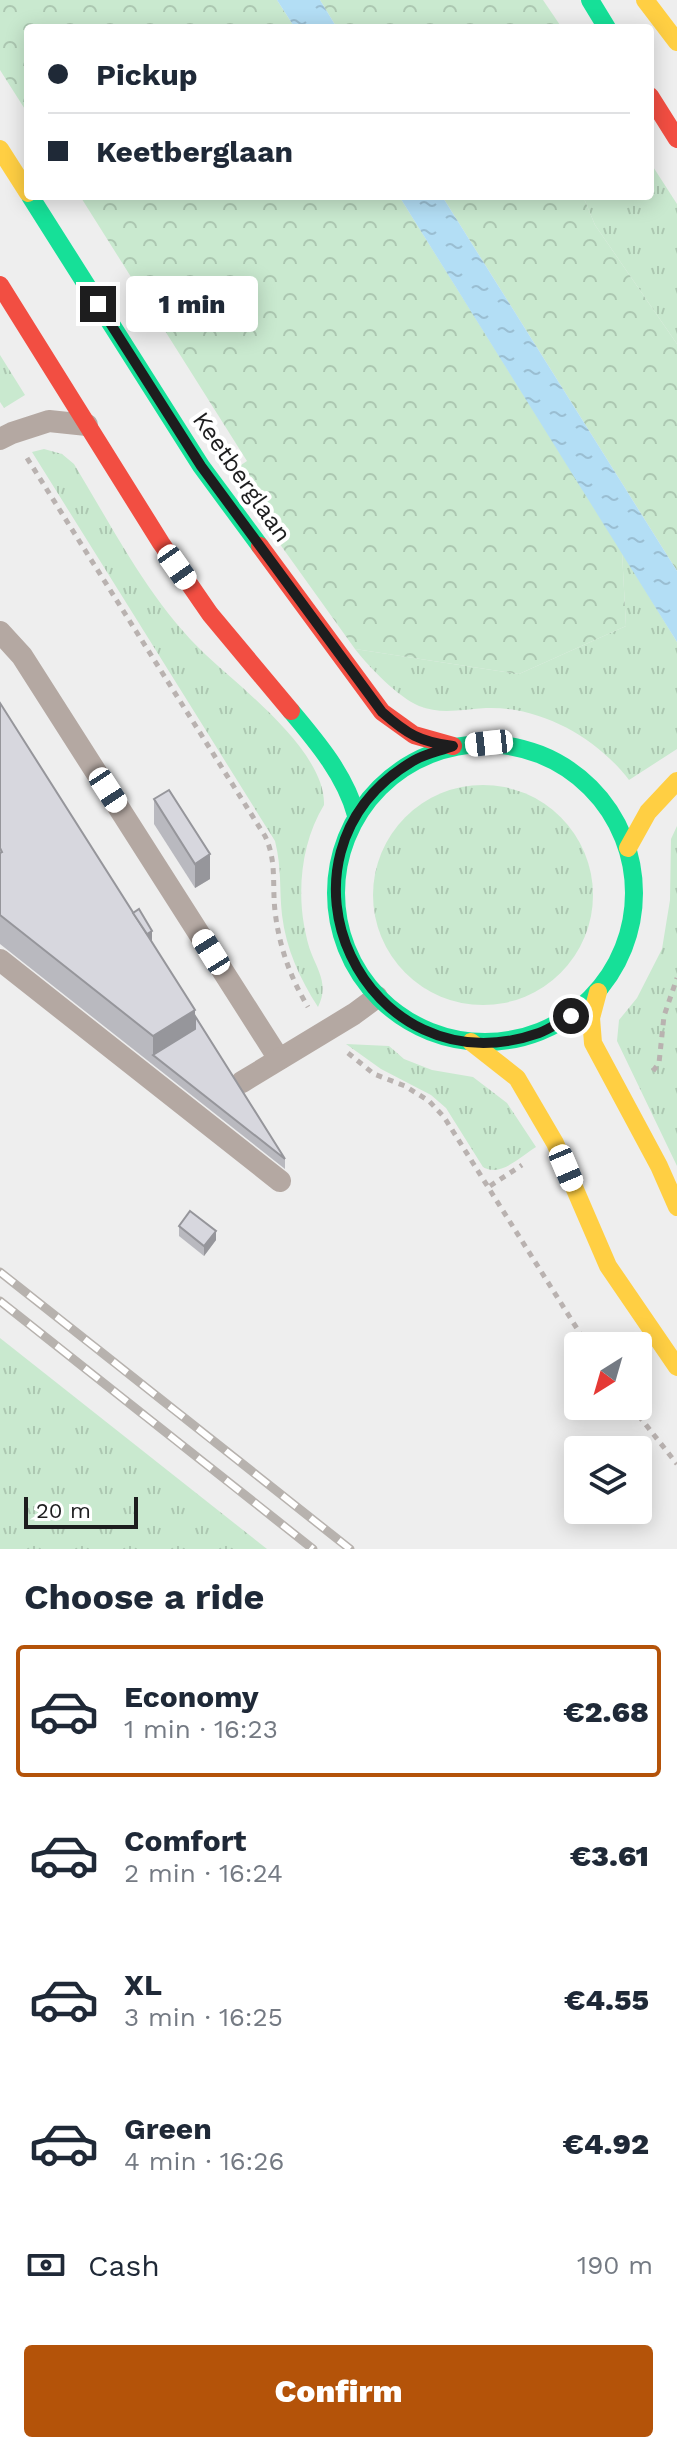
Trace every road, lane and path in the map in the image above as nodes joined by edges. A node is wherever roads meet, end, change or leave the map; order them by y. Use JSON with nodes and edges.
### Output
{"nodes":[{"id":1,"x":590,"y":0,"type":"edge"},
{"id":2,"x":645,"y":0,"type":"edge"},
{"id":3,"x":605,"y":24,"type":"edge"},
{"id":4,"x":677,"y":42,"type":"edge"},
{"id":5,"x":654,"y":102,"type":"edge"},
{"id":6,"x":677,"y":139,"type":"edge"},
{"id":7,"x":0,"y":149,"type":"edge"},
{"id":8,"x":24,"y":187,"type":"edge"},
{"id":9,"x":32,"y":200,"type":"edge"},
{"id":10,"x":0,"y":285,"type":"edge"},
{"id":11,"x":88,"y":425,"type":"junction"},
{"id":12,"x":6,"y":436,"type":"edge"},
{"id":13,"x":0,"y":632,"type":"edge"},
{"id":14,"x":453,"y":746,"type":"junction"},
{"id":15,"x":677,"y":781,"type":"edge"},
{"id":16,"x":356,"y":815,"type":"junction"},
{"id":17,"x":628,"y":848,"type":"junction"},
{"id":18,"x":0,"y":960,"type":"edge"},
{"id":19,"x":598,"y":992,"type":"junction"},
{"id":20,"x":377,"y":997,"type":"junction"},
{"id":21,"x":325,"y":1032,"type":"junction"},
{"id":22,"x":471,"y":1042,"type":"junction"},
{"id":23,"x":279,"y":1059,"type":"junction"},
{"id":24,"x":242,"y":1082,"type":"dead end"},
{"id":25,"x":280,"y":1181,"type":"dead end"},
{"id":26,"x":677,"y":1207,"type":"edge"},
{"id":27,"x":579,"y":1332,"type":"edge"},
{"id":28,"x":677,"y":1367,"type":"edge"},
{"id":29,"x":642,"y":1420,"type":"edge"},
{"id":30,"x":677,"y":1464,"type":"edge"}],
"edges":[{"from":1,"to":3,"type":"main road"},
{"from":2,"to":4,"type":"main road"},
{"from":5,"to":6,"type":"main road"},
{"from":7,"to":8,"type":"main road","name":"Keetberglaan"},
{"from":9,"to":14,"type":"main road","name":"Keetberglaan"},
{"from":10,"to":11,"type":"main road"},
{"from":11,"to":12,"type":"lane"},
{"from":11,"to":16,"type":"main road"},
{"from":12,"to":21,"type":"path"},
{"from":13,"to":23,"type":"lane"},
{"from":14,"to":16,"type":"main road"},
{"from":14,"to":17,"type":"main road"},
{"from":15,"to":17,"type":"main road"},
{"from":16,"to":20,"type":"main road"},
{"from":17,"to":19,"type":"main road"},
{"from":18,"to":25,"type":"lane"},
{"from":19,"to":22,"type":"main road"},
{"from":19,"to":26,"type":"main road"},
{"from":20,"to":21,"type":"lane"},
{"from":20,"to":22,"type":"main road"},
{"from":21,"to":23,"type":"lane"},
{"from":21,"to":27,"type":"path"},
{"from":22,"to":28,"type":"main road"},
{"from":23,"to":24,"type":"lane"},
{"from":29,"to":30,"type":"path"}]}
